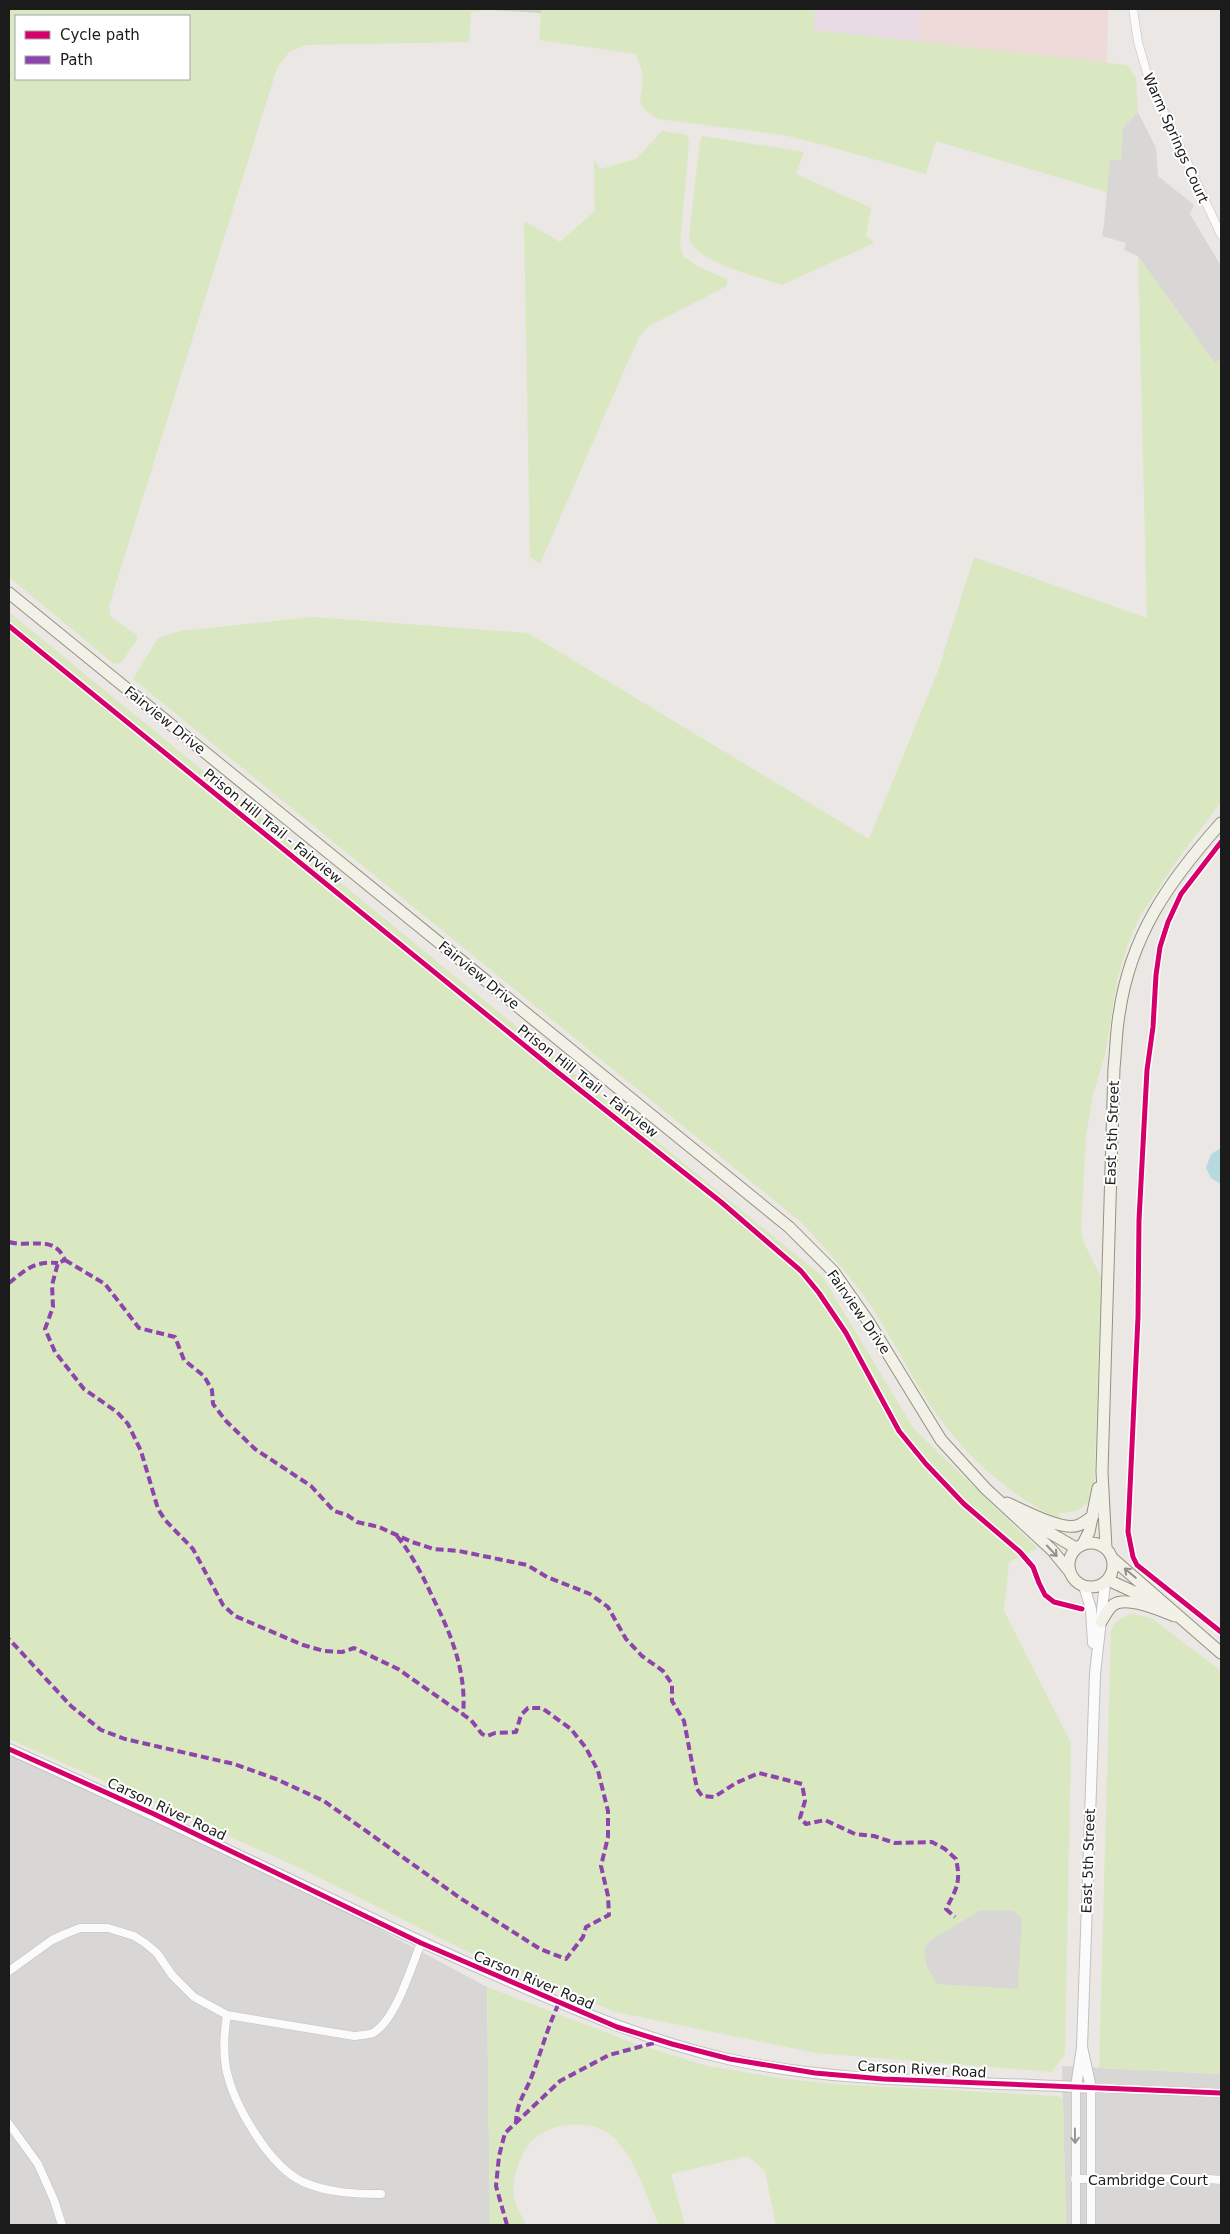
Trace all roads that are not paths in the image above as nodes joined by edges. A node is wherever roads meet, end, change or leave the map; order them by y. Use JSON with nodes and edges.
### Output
{"nodes":[{"id":1,"x":1133,"y":9,"type":"edge"},
{"id":2,"x":1221,"y":235,"type":"edge"},
{"id":3,"x":9,"y":594,"type":"edge"},
{"id":4,"x":1221,"y":823,"type":"edge"},
{"id":5,"x":1102,"y":1472,"type":"junction"},
{"id":6,"x":1003,"y":1503,"type":"junction"},
{"id":7,"x":1093,"y":1516,"type":"junction"},
{"id":8,"x":1080,"y":1546,"type":"junction"},
{"id":9,"x":1106,"y":1548,"type":"junction"},
{"id":10,"x":1113,"y":1559,"type":"junction"},
{"id":11,"x":1070,"y":1572,"type":"junction"},
{"id":12,"x":1106,"y":1581,"type":"junction"},
{"id":13,"x":1084,"y":1586,"type":"junction"},
{"id":14,"x":1173,"y":1611,"type":"junction"},
{"id":15,"x":1183,"y":1620,"type":"junction"},
{"id":16,"x":1101,"y":1622,"type":"junction"},
{"id":17,"x":1221,"y":1653,"type":"edge"},
{"id":18,"x":1095,"y":1674,"type":"junction"},
{"id":19,"x":9,"y":1748,"type":"edge"},
{"id":20,"x":421,"y":1943,"type":"junction"},
{"id":21,"x":10,"y":1968,"type":"edge"},
{"id":22,"x":227,"y":2015,"type":"junction"},
{"id":23,"x":1082,"y":2047,"type":"junction"},
{"id":24,"x":1076,"y":2087,"type":"junction"},
{"id":25,"x":1090,"y":2088,"type":"junction"},
{"id":26,"x":1221,"y":2093,"type":"edge"},
{"id":27,"x":9,"y":2124,"type":"edge"},
{"id":28,"x":1090,"y":2179,"type":"junction"},
{"id":29,"x":1076,"y":2180,"type":"junction"},
{"id":30,"x":1221,"y":2180,"type":"edge"},
{"id":31,"x":381,"y":2194,"type":"dead end"},
{"id":32,"x":62,"y":2225,"type":"edge"},
{"id":33,"x":1076,"y":2225,"type":"edge"},
{"id":34,"x":1091,"y":2225,"type":"edge"}],
"edges":[{"from":1,"to":2,"type":"street","name":"Warm Springs Court"},
{"from":3,"to":6,"type":"main road","name":"Fairview Drive"},
{"from":4,"to":5,"type":"main road","name":"East 5th Street"},
{"from":5,"to":7,"type":"main road","name":"East 5th Street"},
{"from":5,"to":9,"type":"main road","name":"East 5th Street"},
{"from":6,"to":7,"type":"main road"},
{"from":6,"to":8,"type":"main road","name":"Fairview Drive"},
{"from":6,"to":11,"type":"main road","name":"Fairview Drive","one_way":true},
{"from":7,"to":8,"type":"main road","name":"East 5th Street"},
{"from":8,"to":9,"type":"main road"},
{"from":8,"to":11,"type":"main road"},
{"from":9,"to":10,"type":"main road"},
{"from":10,"to":12,"type":"main road"},
{"from":14,"to":10,"type":"main road","one_way":true},
{"from":11,"to":13,"type":"main road"},
{"from":12,"to":13,"type":"main road"},
{"from":12,"to":14,"type":"main road"},
{"from":12,"to":16,"type":"street","name":"East 5th Street"},
{"from":13,"to":18,"type":"street","name":"East 5th Street"},
{"from":14,"to":15,"type":"main road"},
{"from":15,"to":16,"type":"main road"},
{"from":15,"to":17,"type":"main road"},
{"from":16,"to":18,"type":"street","name":"East 5th Street"},
{"from":18,"to":23,"type":"street","name":"East 5th Street"},
{"from":19,"to":20,"type":"street","name":"Carson River Road"},
{"from":20,"to":22,"type":"street"},
{"from":20,"to":24,"type":"street","name":"Carson River Road"},
{"from":21,"to":22,"type":"street"},
{"from":22,"to":31,"type":"street"},
{"from":23,"to":24,"type":"street","name":"East 5th Street"},
{"from":23,"to":25,"type":"street","name":"East 5th Street"},
{"from":24,"to":25,"type":"street","name":"Carson River Road"},
{"from":24,"to":29,"type":"street","name":"East 5th Street","one_way":true},
{"from":25,"to":26,"type":"street"},
{"from":25,"to":28,"type":"street","name":"East 5th Street"},
{"from":27,"to":32,"type":"street"},
{"from":28,"to":29,"type":"street","name":"Cambridge Court"},
{"from":28,"to":30,"type":"street","name":"Cambridge Court"},
{"from":28,"to":34,"type":"street","name":"East 5th Street"},
{"from":29,"to":33,"type":"street","name":"East 5th Street"}]}
